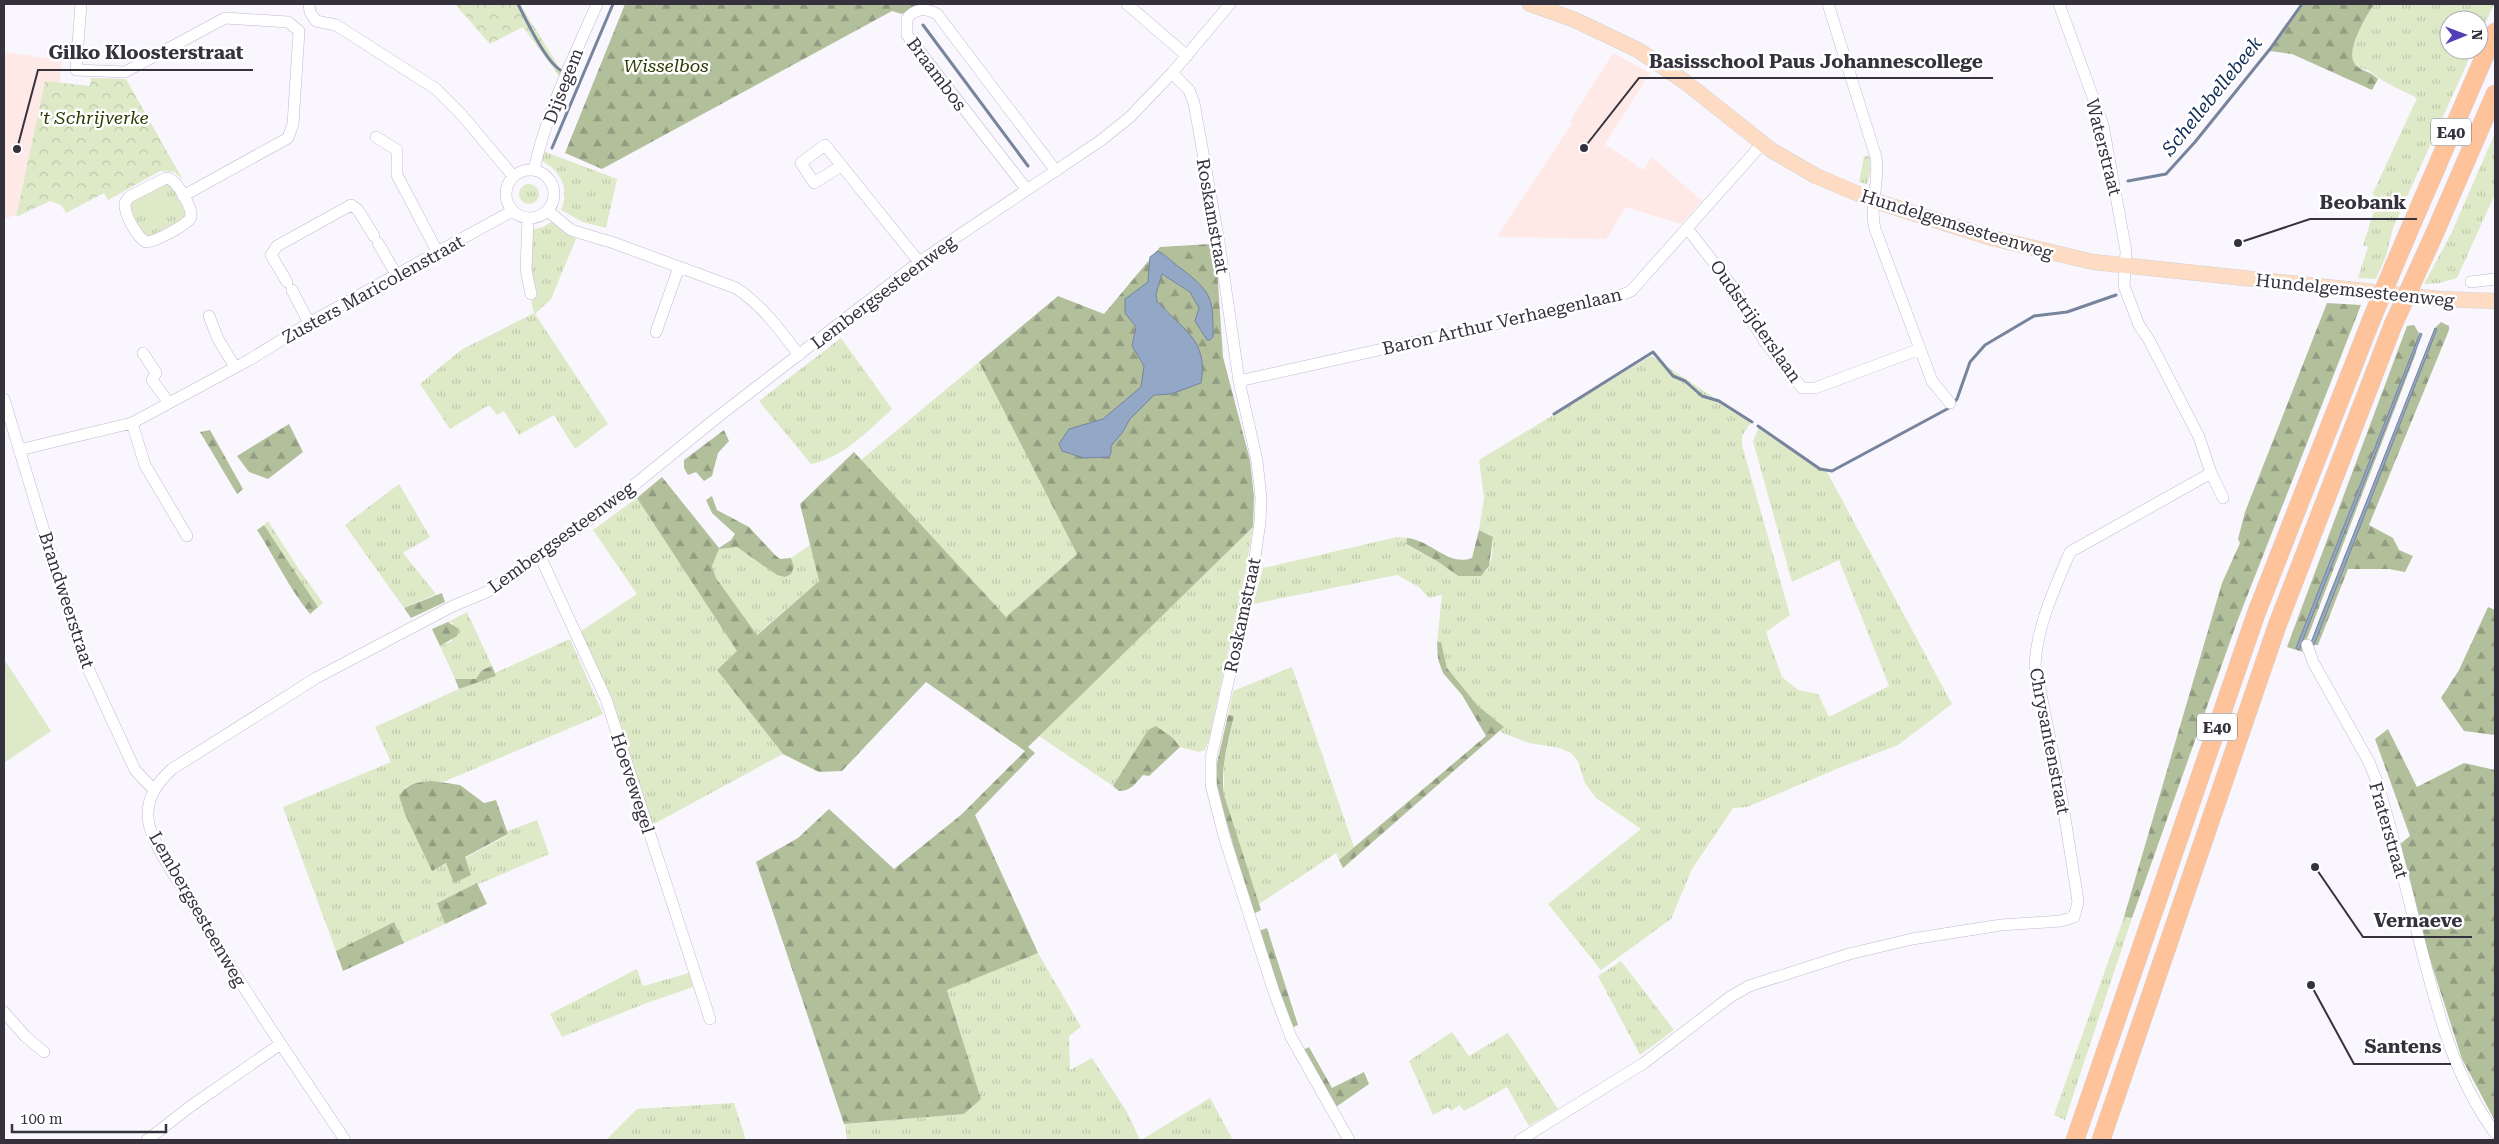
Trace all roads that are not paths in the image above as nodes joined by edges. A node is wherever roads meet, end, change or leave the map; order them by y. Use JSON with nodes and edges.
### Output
{"nodes":[{"id":1,"x":81,"y":4,"type":"edge"},
{"id":2,"x":309,"y":4,"type":"edge"},
{"id":3,"x":597,"y":4,"type":"edge"},
{"id":4,"x":1127,"y":4,"type":"edge"},
{"id":5,"x":1230,"y":4,"type":"edge"},
{"id":6,"x":1530,"y":4,"type":"edge"},
{"id":7,"x":1828,"y":4,"type":"edge"},
{"id":8,"x":2058,"y":4,"type":"edge"},
{"id":9,"x":316,"y":21,"type":"junction"},
{"id":10,"x":299,"y":30,"type":"junction"},
{"id":11,"x":2495,"y":32,"type":"edge"},
{"id":12,"x":1187,"y":56,"type":"junction"},
{"id":13,"x":1172,"y":73,"type":"junction"},
{"id":14,"x":2495,"y":94,"type":"edge"},
{"id":15,"x":376,"y":137,"type":"dead end"},
{"id":16,"x":1762,"y":144,"type":"junction"},
{"id":17,"x":841,"y":166,"type":"dead end"},
{"id":18,"x":534,"y":170,"type":"junction"},
{"id":19,"x":1056,"y":171,"type":"junction"},
{"id":20,"x":513,"y":176,"type":"junction"},
{"id":21,"x":1027,"y":190,"type":"junction"},
{"id":22,"x":183,"y":196,"type":"junction"},
{"id":23,"x":1875,"y":201,"type":"junction"},
{"id":24,"x":512,"y":211,"type":"junction"},
{"id":25,"x":548,"y":211,"type":"junction"},
{"id":26,"x":528,"y":219,"type":"junction"},
{"id":27,"x":1687,"y":228,"type":"junction"},
{"id":28,"x":438,"y":253,"type":"junction"},
{"id":29,"x":919,"y":262,"type":"junction"},
{"id":30,"x":2125,"y":264,"type":"junction"},
{"id":31,"x":679,"y":268,"type":"junction"},
{"id":32,"x":396,"y":274,"type":"junction"},
{"id":33,"x":2495,"y":279,"type":"edge"},
{"id":34,"x":2471,"y":282,"type":"dead end"},
{"id":35,"x":531,"y":294,"type":"dead end"},
{"id":36,"x":2495,"y":301,"type":"edge"},
{"id":37,"x":209,"y":316,"type":"dead end"},
{"id":38,"x":309,"y":323,"type":"junction"},
{"id":39,"x":656,"y":332,"type":"dead end"},
{"id":40,"x":1920,"y":349,"type":"junction"},
{"id":41,"x":143,"y":353,"type":"dead end"},
{"id":42,"x":799,"y":355,"type":"junction"},
{"id":43,"x":235,"y":367,"type":"junction"},
{"id":44,"x":1239,"y":381,"type":"junction"},
{"id":45,"x":4,"y":399,"type":"edge"},
{"id":46,"x":169,"y":403,"type":"junction"},
{"id":47,"x":1950,"y":403,"type":"dead end"},
{"id":48,"x":132,"y":422,"type":"junction"},
{"id":49,"x":19,"y":450,"type":"junction"},
{"id":50,"x":2211,"y":473,"type":"junction"},
{"id":51,"x":2223,"y":498,"type":"dead end"},
{"id":52,"x":187,"y":536,"type":"dead end"},
{"id":53,"x":539,"y":554,"type":"junction"},
{"id":54,"x":2307,"y":645,"type":"dead end"},
{"id":55,"x":154,"y":790,"type":"junction"},
{"id":56,"x":4,"y":1012,"type":"edge"},
{"id":57,"x":710,"y":1019,"type":"dead end"},
{"id":58,"x":279,"y":1045,"type":"junction"},
{"id":59,"x":44,"y":1052,"type":"dead end"},
{"id":60,"x":2495,"y":1133,"type":"edge"},
{"id":61,"x":147,"y":1140,"type":"edge"},
{"id":62,"x":345,"y":1140,"type":"edge"},
{"id":63,"x":1349,"y":1140,"type":"edge"},
{"id":64,"x":1520,"y":1140,"type":"edge"},
{"id":65,"x":2075,"y":1140,"type":"edge"},
{"id":66,"x":2101,"y":1140,"type":"edge"}],
"edges":[{"from":1,"to":10,"type":"street"},
{"from":2,"to":9,"type":"street"},
{"from":3,"to":18,"type":"street","name":"Dijsegem"},
{"from":4,"to":12,"type":"street"},
{"from":5,"to":12,"type":"street","name":"Lembergsesteenweg"},
{"from":6,"to":16,"type":"main road","name":"Hundelgemsesteenweg"},
{"from":7,"to":23,"type":"street"},
{"from":8,"to":30,"type":"street","name":"Waterstraat"},
{"from":9,"to":10,"type":"street"},
{"from":9,"to":20,"type":"street"},
{"from":10,"to":22,"type":"street"},
{"from":11,"to":65,"type":"highway","number":"E40","bridge":true},
{"from":12,"to":13,"type":"street","name":"Lembergsesteenweg"},
{"from":13,"to":19,"type":"street","name":"Lembergsesteenweg"},
{"from":13,"to":44,"type":"street","name":"Roskamstraat"},
{"from":14,"to":66,"type":"highway","number":"E40","bridge":true},
{"from":15,"to":28,"type":"street"},
{"from":16,"to":23,"type":"main road","name":"Hundelgemsesteenweg"},
{"from":16,"to":27,"type":"street","name":"Baron Arthur Verhaegenlaan"},
{"from":17,"to":29,"type":"street"},
{"from":18,"to":20,"type":"street"},
{"from":18,"to":25,"type":"street"},
{"from":19,"to":21,"type":"street","name":"Lembergsesteenweg"},
{"from":19,"to":21,"type":"street","name":"Braambos"},
{"from":20,"to":24,"type":"street"},
{"from":21,"to":29,"type":"street","name":"Lembergsesteenweg"},
{"from":22,"to":22,"type":"street"},
{"from":23,"to":30,"type":"main road","name":"Hundelgemsesteenweg"},
{"from":23,"to":40,"type":"street"},
{"from":24,"to":26,"type":"street"},
{"from":24,"to":28,"type":"street","name":"Zusters Maricolenstraat"},
{"from":25,"to":26,"type":"street"},
{"from":25,"to":31,"type":"street"},
{"from":26,"to":35,"type":"street"},
{"from":27,"to":40,"type":"street","name":"Oudstrijderslaan"},
{"from":27,"to":44,"type":"street","name":"Baron Arthur Verhaegenlaan"},
{"from":28,"to":32,"type":"street","name":"Zusters Maricolenstraat"},
{"from":29,"to":42,"type":"street","name":"Lembergsesteenweg"},
{"from":30,"to":36,"type":"main road","name":"Hundelgemsesteenweg"},
{"from":30,"to":50,"type":"street"},
{"from":31,"to":39,"type":"street"},
{"from":31,"to":42,"type":"street"},
{"from":32,"to":38,"type":"street","name":"Zusters Maricolenstraat"},
{"from":32,"to":38,"type":"street"},
{"from":33,"to":34,"type":"street"},
{"from":37,"to":43,"type":"street"},
{"from":38,"to":43,"type":"street","name":"Zusters Maricolenstraat"},
{"from":40,"to":47,"type":"street"},
{"from":41,"to":46,"type":"street"},
{"from":42,"to":53,"type":"street","name":"Lembergsesteenweg"},
{"from":43,"to":46,"type":"street","name":"Zusters Maricolenstraat"},
{"from":44,"to":63,"type":"street","name":"Roskamstraat"},
{"from":45,"to":49,"type":"street","name":"Brandweerstraat"},
{"from":46,"to":48,"type":"street","name":"Zusters Maricolenstraat"},
{"from":48,"to":49,"type":"street","name":"Zusters Maricolenstraat"},
{"from":48,"to":52,"type":"street"},
{"from":49,"to":55,"type":"street","name":"Brandweerstraat"},
{"from":50,"to":51,"type":"street"},
{"from":50,"to":64,"type":"street","name":"Chrysantenstraat"},
{"from":53,"to":55,"type":"street","name":"Lembergsesteenweg"},
{"from":53,"to":57,"type":"street","name":"Hoevewegel"},
{"from":54,"to":60,"type":"street","name":"Fraterstraat"},
{"from":55,"to":58,"type":"street","name":"Lembergsesteenweg"},
{"from":56,"to":59,"type":"street"},
{"from":58,"to":61,"type":"street"},
{"from":58,"to":62,"type":"street","name":"Lembergsesteenweg"}]}
